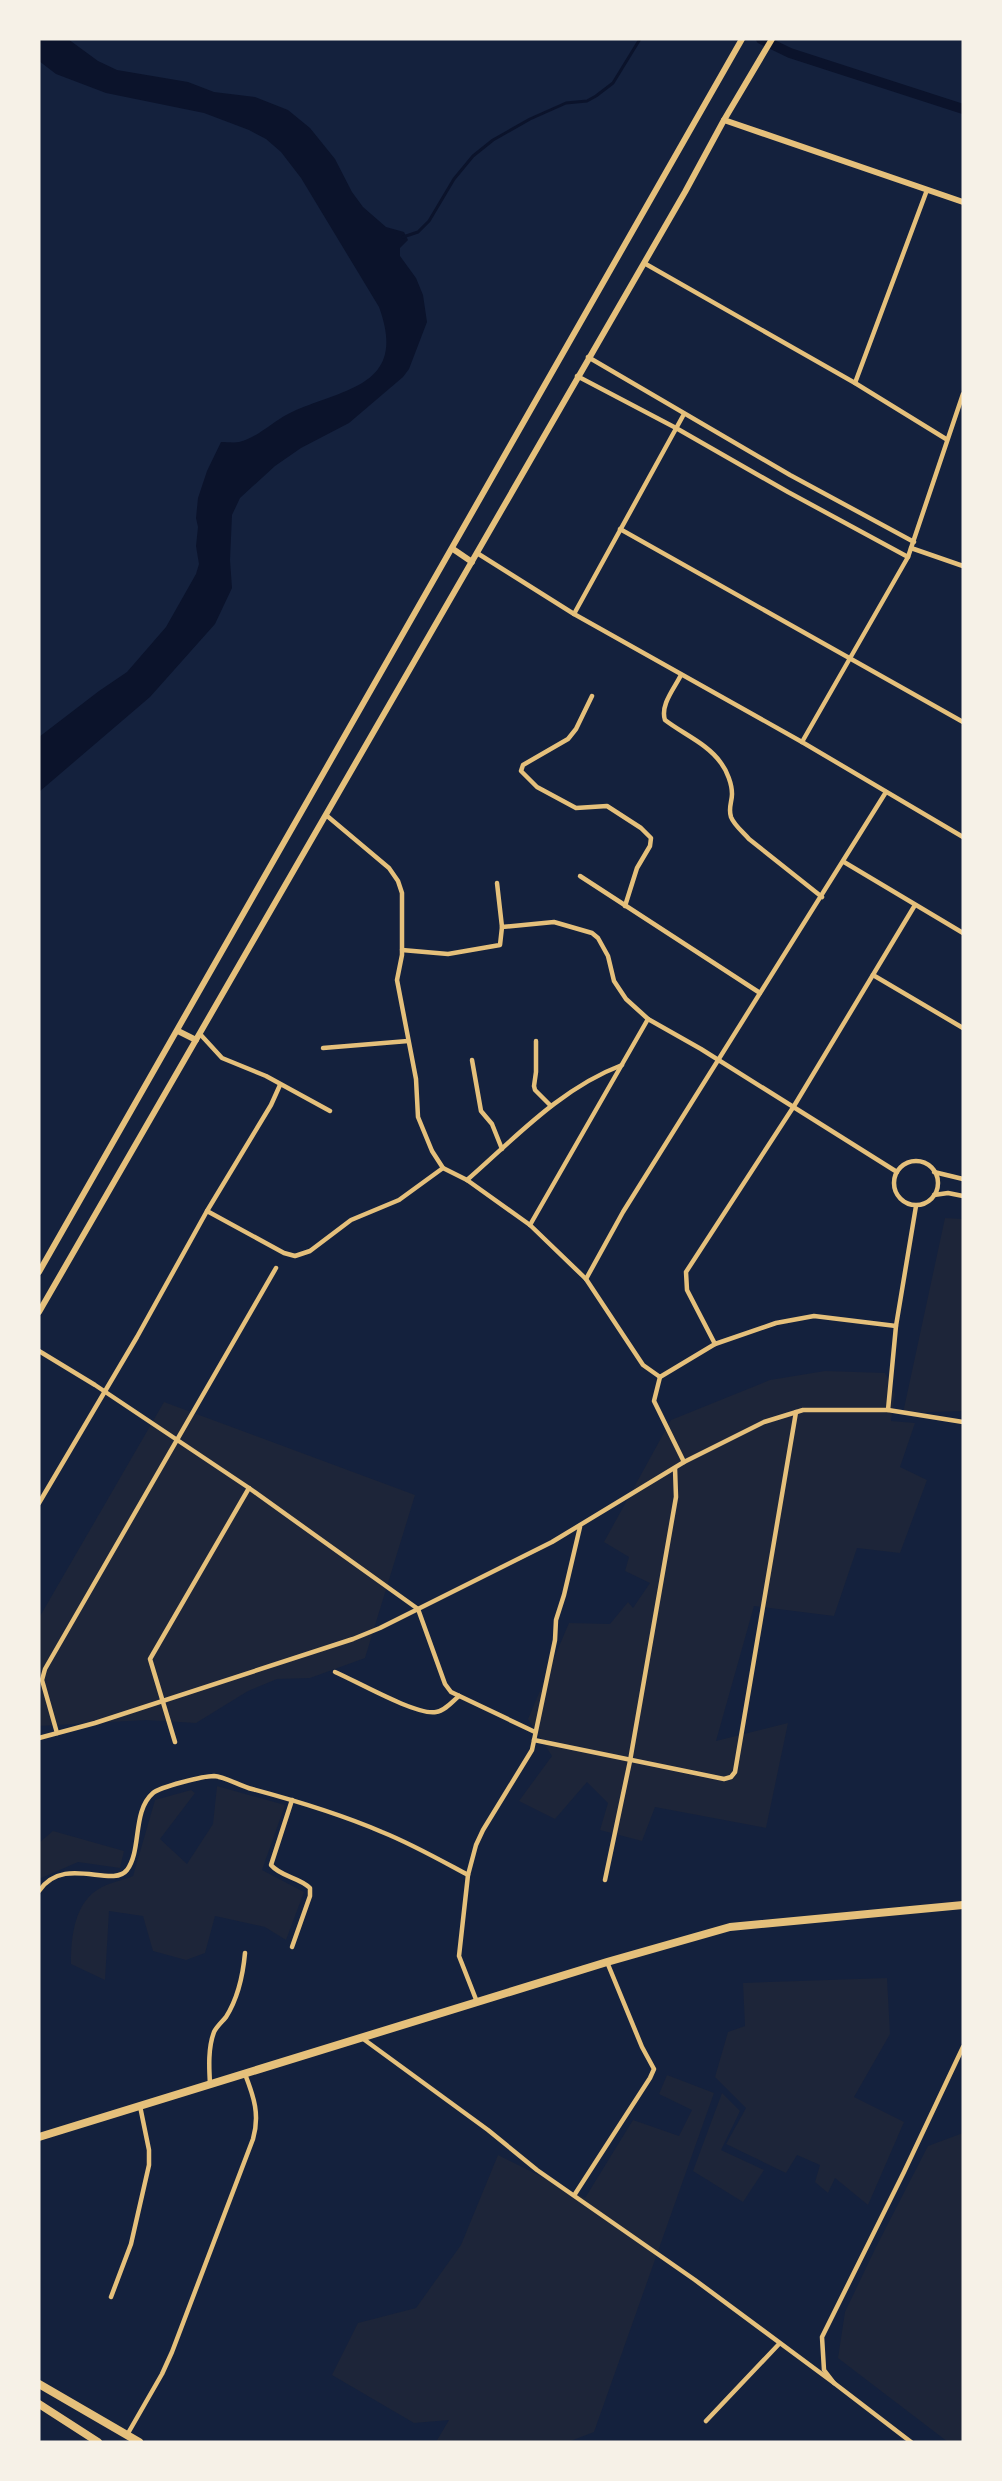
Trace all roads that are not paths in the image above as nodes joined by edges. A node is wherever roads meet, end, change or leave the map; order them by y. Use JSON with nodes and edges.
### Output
{"nodes":[{"id":1,"x":742,"y":39,"type":"edge"},
{"id":2,"x":769,"y":40,"type":"edge"},
{"id":3,"x":724,"y":120,"type":"junction"},
{"id":4,"x":927,"y":190,"type":"junction"},
{"id":5,"x":963,"y":202,"type":"edge"},
{"id":6,"x":644,"y":263,"type":"junction"},
{"id":7,"x":588,"y":357,"type":"junction"},
{"id":8,"x":577,"y":376,"type":"junction"},
{"id":9,"x":855,"y":383,"type":"junction"},
{"id":10,"x":963,"y":394,"type":"edge"},
{"id":11,"x":684,"y":414,"type":"junction"},
{"id":12,"x":676,"y":428,"type":"junction"},
{"id":13,"x":946,"y":439,"type":"junction"},
{"id":14,"x":620,"y":529,"type":"junction"},
{"id":15,"x":914,"y":542,"type":"junction"},
{"id":16,"x":911,"y":548,"type":"junction"},
{"id":17,"x":453,"y":549,"type":"junction"},
{"id":18,"x":477,"y":553,"type":"junction"},
{"id":19,"x":908,"y":557,"type":"junction"},
{"id":20,"x":472,"y":562,"type":"junction"},
{"id":21,"x":963,"y":566,"type":"edge"},
{"id":22,"x":574,"y":614,"type":"junction"},
{"id":23,"x":849,"y":659,"type":"junction"},
{"id":24,"x":681,"y":675,"type":"junction"},
{"id":25,"x":592,"y":696,"type":"dead end"},
{"id":26,"x":963,"y":722,"type":"edge"},
{"id":27,"x":802,"y":742,"type":"junction"},
{"id":28,"x":886,"y":792,"type":"junction"},
{"id":29,"x":326,"y":815,"type":"junction"},
{"id":30,"x":963,"y":837,"type":"edge"},
{"id":31,"x":844,"y":862,"type":"junction"},
{"id":32,"x":580,"y":876,"type":"dead end"},
{"id":33,"x":498,"y":884,"type":"dead end"},
{"id":34,"x":822,"y":897,"type":"junction"},
{"id":35,"x":915,"y":905,"type":"junction"},
{"id":36,"x":625,"y":906,"type":"junction"},
{"id":37,"x":502,"y":927,"type":"junction"},
{"id":38,"x":963,"y":933,"type":"edge"},
{"id":39,"x":402,"y":950,"type":"junction"},
{"id":40,"x":873,"y":975,"type":"junction"},
{"id":41,"x":760,"y":993,"type":"junction"},
{"id":42,"x":648,"y":1019,"type":"junction"},
{"id":43,"x":963,"y":1028,"type":"edge"},
{"id":44,"x":178,"y":1031,"type":"junction"},
{"id":45,"x":198,"y":1037,"type":"junction"},
{"id":46,"x":408,"y":1041,"type":"junction"},
{"id":47,"x":536,"y":1041,"type":"dead end"},
{"id":48,"x":323,"y":1047,"type":"dead end"},
{"id":49,"x":472,"y":1060,"type":"dead end"},
{"id":50,"x":718,"y":1060,"type":"junction"},
{"id":51,"x":622,"y":1065,"type":"junction"},
{"id":52,"x":280,"y":1085,"type":"junction"},
{"id":53,"x":551,"y":1106,"type":"junction"},
{"id":54,"x":794,"y":1106,"type":"junction"},
{"id":55,"x":330,"y":1111,"type":"dead end"},
{"id":56,"x":502,"y":1149,"type":"junction"},
{"id":57,"x":443,"y":1168,"type":"junction"},
{"id":58,"x":897,"y":1172,"type":"junction"},
{"id":59,"x":934,"y":1172,"type":"junction"},
{"id":60,"x":963,"y":1179,"type":"edge"},
{"id":61,"x":467,"y":1180,"type":"junction"},
{"id":62,"x":934,"y":1195,"type":"junction"},
{"id":63,"x":963,"y":1196,"type":"edge"},
{"id":64,"x":916,"y":1206,"type":"junction"},
{"id":65,"x":207,"y":1211,"type":"junction"},
{"id":66,"x":530,"y":1225,"type":"junction"},
{"id":67,"x":276,"y":1268,"type":"dead end"},
{"id":68,"x":39,"y":1272,"type":"edge"},
{"id":69,"x":586,"y":1279,"type":"junction"},
{"id":70,"x":39,"y":1312,"type":"edge"},
{"id":71,"x":896,"y":1326,"type":"junction"},
{"id":72,"x":715,"y":1344,"type":"junction"},
{"id":73,"x":39,"y":1351,"type":"edge"},
{"id":74,"x":660,"y":1377,"type":"junction"},
{"id":75,"x":105,"y":1392,"type":"junction"},
{"id":76,"x":888,"y":1410,"type":"junction"},
{"id":77,"x":796,"y":1412,"type":"junction"},
{"id":78,"x":963,"y":1422,"type":"edge"},
{"id":79,"x":177,"y":1439,"type":"junction"},
{"id":80,"x":684,"y":1462,"type":"junction"},
{"id":81,"x":675,"y":1468,"type":"junction"},
{"id":82,"x":249,"y":1488,"type":"junction"},
{"id":83,"x":39,"y":1503,"type":"edge"},
{"id":84,"x":580,"y":1527,"type":"junction"},
{"id":85,"x":418,"y":1609,"type":"junction"},
{"id":86,"x":336,"y":1672,"type":"dead end"},
{"id":87,"x":459,"y":1696,"type":"junction"},
{"id":88,"x":161,"y":1700,"type":"junction"},
{"id":89,"x":535,"y":1732,"type":"junction"},
{"id":90,"x":57,"y":1733,"type":"junction"},
{"id":91,"x":39,"y":1738,"type":"edge"},
{"id":92,"x":534,"y":1740,"type":"junction"},
{"id":93,"x":175,"y":1742,"type":"dead end"},
{"id":94,"x":630,"y":1761,"type":"junction"},
{"id":95,"x":292,"y":1800,"type":"junction"},
{"id":96,"x":468,"y":1875,"type":"junction"},
{"id":97,"x":605,"y":1881,"type":"dead end"},
{"id":98,"x":39,"y":1891,"type":"edge"},
{"id":99,"x":963,"y":1905,"type":"edge"},
{"id":100,"x":292,"y":1947,"type":"dead end"},
{"id":101,"x":245,"y":1953,"type":"dead end"},
{"id":102,"x":607,"y":1962,"type":"junction"},
{"id":103,"x":477,"y":2002,"type":"junction"},
{"id":104,"x":362,"y":2038,"type":"junction"},
{"id":105,"x":963,"y":2047,"type":"edge"},
{"id":106,"x":246,"y":2074,"type":"junction"},
{"id":107,"x":210,"y":2084,"type":"junction"},
{"id":108,"x":140,"y":2106,"type":"junction"},
{"id":109,"x":39,"y":2137,"type":"edge"},
{"id":110,"x":574,"y":2194,"type":"junction"},
{"id":111,"x":111,"y":2297,"type":"dead end"},
{"id":112,"x":779,"y":2344,"type":"junction"},
{"id":113,"x":834,"y":2383,"type":"junction"},
{"id":114,"x":39,"y":2384,"type":"edge"},
{"id":115,"x":41,"y":2406,"type":"edge"},
{"id":116,"x":706,"y":2421,"type":"dead end"},
{"id":117,"x":127,"y":2434,"type":"junction"},
{"id":118,"x":98,"y":2442,"type":"edge"},
{"id":119,"x":139,"y":2442,"type":"edge"},
{"id":120,"x":911,"y":2442,"type":"edge"}],
"edges":[{"from":1,"to":17,"type":"street"},
{"from":2,"to":3,"type":"street"},
{"from":3,"to":4,"type":"street"},
{"from":3,"to":6,"type":"street"},
{"from":4,"to":5,"type":"street"},
{"from":4,"to":9,"type":"street"},
{"from":6,"to":7,"type":"street"},
{"from":6,"to":9,"type":"street"},
{"from":7,"to":8,"type":"street"},
{"from":7,"to":11,"type":"street"},
{"from":8,"to":12,"type":"street"},
{"from":8,"to":18,"type":"street"},
{"from":9,"to":13,"type":"street"},
{"from":10,"to":13,"type":"street"},
{"from":11,"to":12,"type":"street"},
{"from":11,"to":15,"type":"street"},
{"from":12,"to":14,"type":"street"},
{"from":12,"to":19,"type":"street"},
{"from":13,"to":15,"type":"street"},
{"from":14,"to":22,"type":"street"},
{"from":14,"to":23,"type":"street"},
{"from":15,"to":16,"type":"street"},
{"from":16,"to":19,"type":"street"},
{"from":16,"to":21,"type":"street"},
{"from":17,"to":20,"type":"street"},
{"from":17,"to":44,"type":"street"},
{"from":18,"to":20,"type":"street"},
{"from":18,"to":22,"type":"street"},
{"from":19,"to":23,"type":"street"},
{"from":20,"to":29,"type":"street"},
{"from":22,"to":24,"type":"street"},
{"from":23,"to":26,"type":"street"},
{"from":23,"to":27,"type":"street"},
{"from":24,"to":27,"type":"street"},
{"from":24,"to":34,"type":"street"},
{"from":25,"to":36,"type":"street"},
{"from":27,"to":28,"type":"street"},
{"from":28,"to":30,"type":"street"},
{"from":28,"to":31,"type":"street"},
{"from":29,"to":39,"type":"street"},
{"from":29,"to":45,"type":"street"},
{"from":31,"to":34,"type":"street"},
{"from":31,"to":35,"type":"street"},
{"from":32,"to":36,"type":"street"},
{"from":33,"to":37,"type":"street"},
{"from":34,"to":41,"type":"street"},
{"from":35,"to":38,"type":"street"},
{"from":35,"to":40,"type":"street"},
{"from":36,"to":41,"type":"street"},
{"from":37,"to":39,"type":"street"},
{"from":37,"to":42,"type":"street"},
{"from":39,"to":46,"type":"street"},
{"from":40,"to":43,"type":"street"},
{"from":40,"to":54,"type":"street"},
{"from":41,"to":50,"type":"street"},
{"from":42,"to":50,"type":"street"},
{"from":42,"to":51,"type":"street"},
{"from":44,"to":45,"type":"street"},
{"from":44,"to":68,"type":"street"},
{"from":45,"to":52,"type":"street"},
{"from":45,"to":70,"type":"street"},
{"from":46,"to":48,"type":"street"},
{"from":46,"to":57,"type":"street"},
{"from":47,"to":53,"type":"street"},
{"from":49,"to":56,"type":"street"},
{"from":50,"to":54,"type":"street"},
{"from":50,"to":69,"type":"street"},
{"from":51,"to":53,"type":"street"},
{"from":51,"to":66,"type":"street"},
{"from":52,"to":55,"type":"street"},
{"from":52,"to":65,"type":"street"},
{"from":53,"to":56,"type":"street"},
{"from":54,"to":58,"type":"street"},
{"from":54,"to":72,"type":"street"},
{"from":56,"to":61,"type":"street"},
{"from":57,"to":61,"type":"street"},
{"from":57,"to":65,"type":"street"},
{"from":58,"to":59,"type":"street"},
{"from":58,"to":64,"type":"street"},
{"from":59,"to":60,"type":"street"},
{"from":59,"to":62,"type":"street"},
{"from":61,"to":66,"type":"street"},
{"from":62,"to":63,"type":"street"},
{"from":62,"to":64,"type":"street"},
{"from":64,"to":71,"type":"street"},
{"from":65,"to":75,"type":"street"},
{"from":66,"to":69,"type":"street"},
{"from":67,"to":79,"type":"street"},
{"from":69,"to":74,"type":"street"},
{"from":71,"to":72,"type":"street"},
{"from":71,"to":76,"type":"street"},
{"from":72,"to":74,"type":"street"},
{"from":73,"to":75,"type":"street"},
{"from":74,"to":80,"type":"street"},
{"from":75,"to":79,"type":"street"},
{"from":75,"to":83,"type":"street"},
{"from":76,"to":77,"type":"street"},
{"from":76,"to":78,"type":"street"},
{"from":77,"to":80,"type":"street"},
{"from":77,"to":94,"type":"street"},
{"from":79,"to":82,"type":"street"},
{"from":79,"to":90,"type":"street"},
{"from":80,"to":81,"type":"street"},
{"from":81,"to":84,"type":"street"},
{"from":81,"to":94,"type":"street"},
{"from":82,"to":85,"type":"street"},
{"from":82,"to":88,"type":"street"},
{"from":84,"to":85,"type":"street"},
{"from":84,"to":89,"type":"street"},
{"from":85,"to":87,"type":"street"},
{"from":85,"to":88,"type":"street"},
{"from":86,"to":87,"type":"street"},
{"from":87,"to":89,"type":"street"},
{"from":88,"to":90,"type":"street"},
{"from":88,"to":93,"type":"street"},
{"from":89,"to":92,"type":"street"},
{"from":90,"to":91,"type":"street"},
{"from":92,"to":94,"type":"street"},
{"from":92,"to":96,"type":"street"},
{"from":94,"to":97,"type":"street"},
{"from":95,"to":96,"type":"street"},
{"from":95,"to":98,"type":"street"},
{"from":95,"to":100,"type":"street"},
{"from":96,"to":103,"type":"street"},
{"from":99,"to":102,"type":"main road"},
{"from":101,"to":107,"type":"street"},
{"from":102,"to":103,"type":"main road"},
{"from":102,"to":110,"type":"street"},
{"from":103,"to":104,"type":"main road"},
{"from":104,"to":106,"type":"main road"},
{"from":104,"to":110,"type":"street"},
{"from":105,"to":113,"type":"street"},
{"from":106,"to":107,"type":"main road"},
{"from":106,"to":117,"type":"street"},
{"from":107,"to":108,"type":"main road"},
{"from":108,"to":109,"type":"main road"},
{"from":108,"to":111,"type":"street"},
{"from":110,"to":112,"type":"street"},
{"from":112,"to":113,"type":"street"},
{"from":112,"to":116,"type":"street"},
{"from":113,"to":120,"type":"street"},
{"from":114,"to":117,"type":"main road"},
{"from":115,"to":118,"type":"main road"},
{"from":117,"to":119,"type":"main road"}]}
